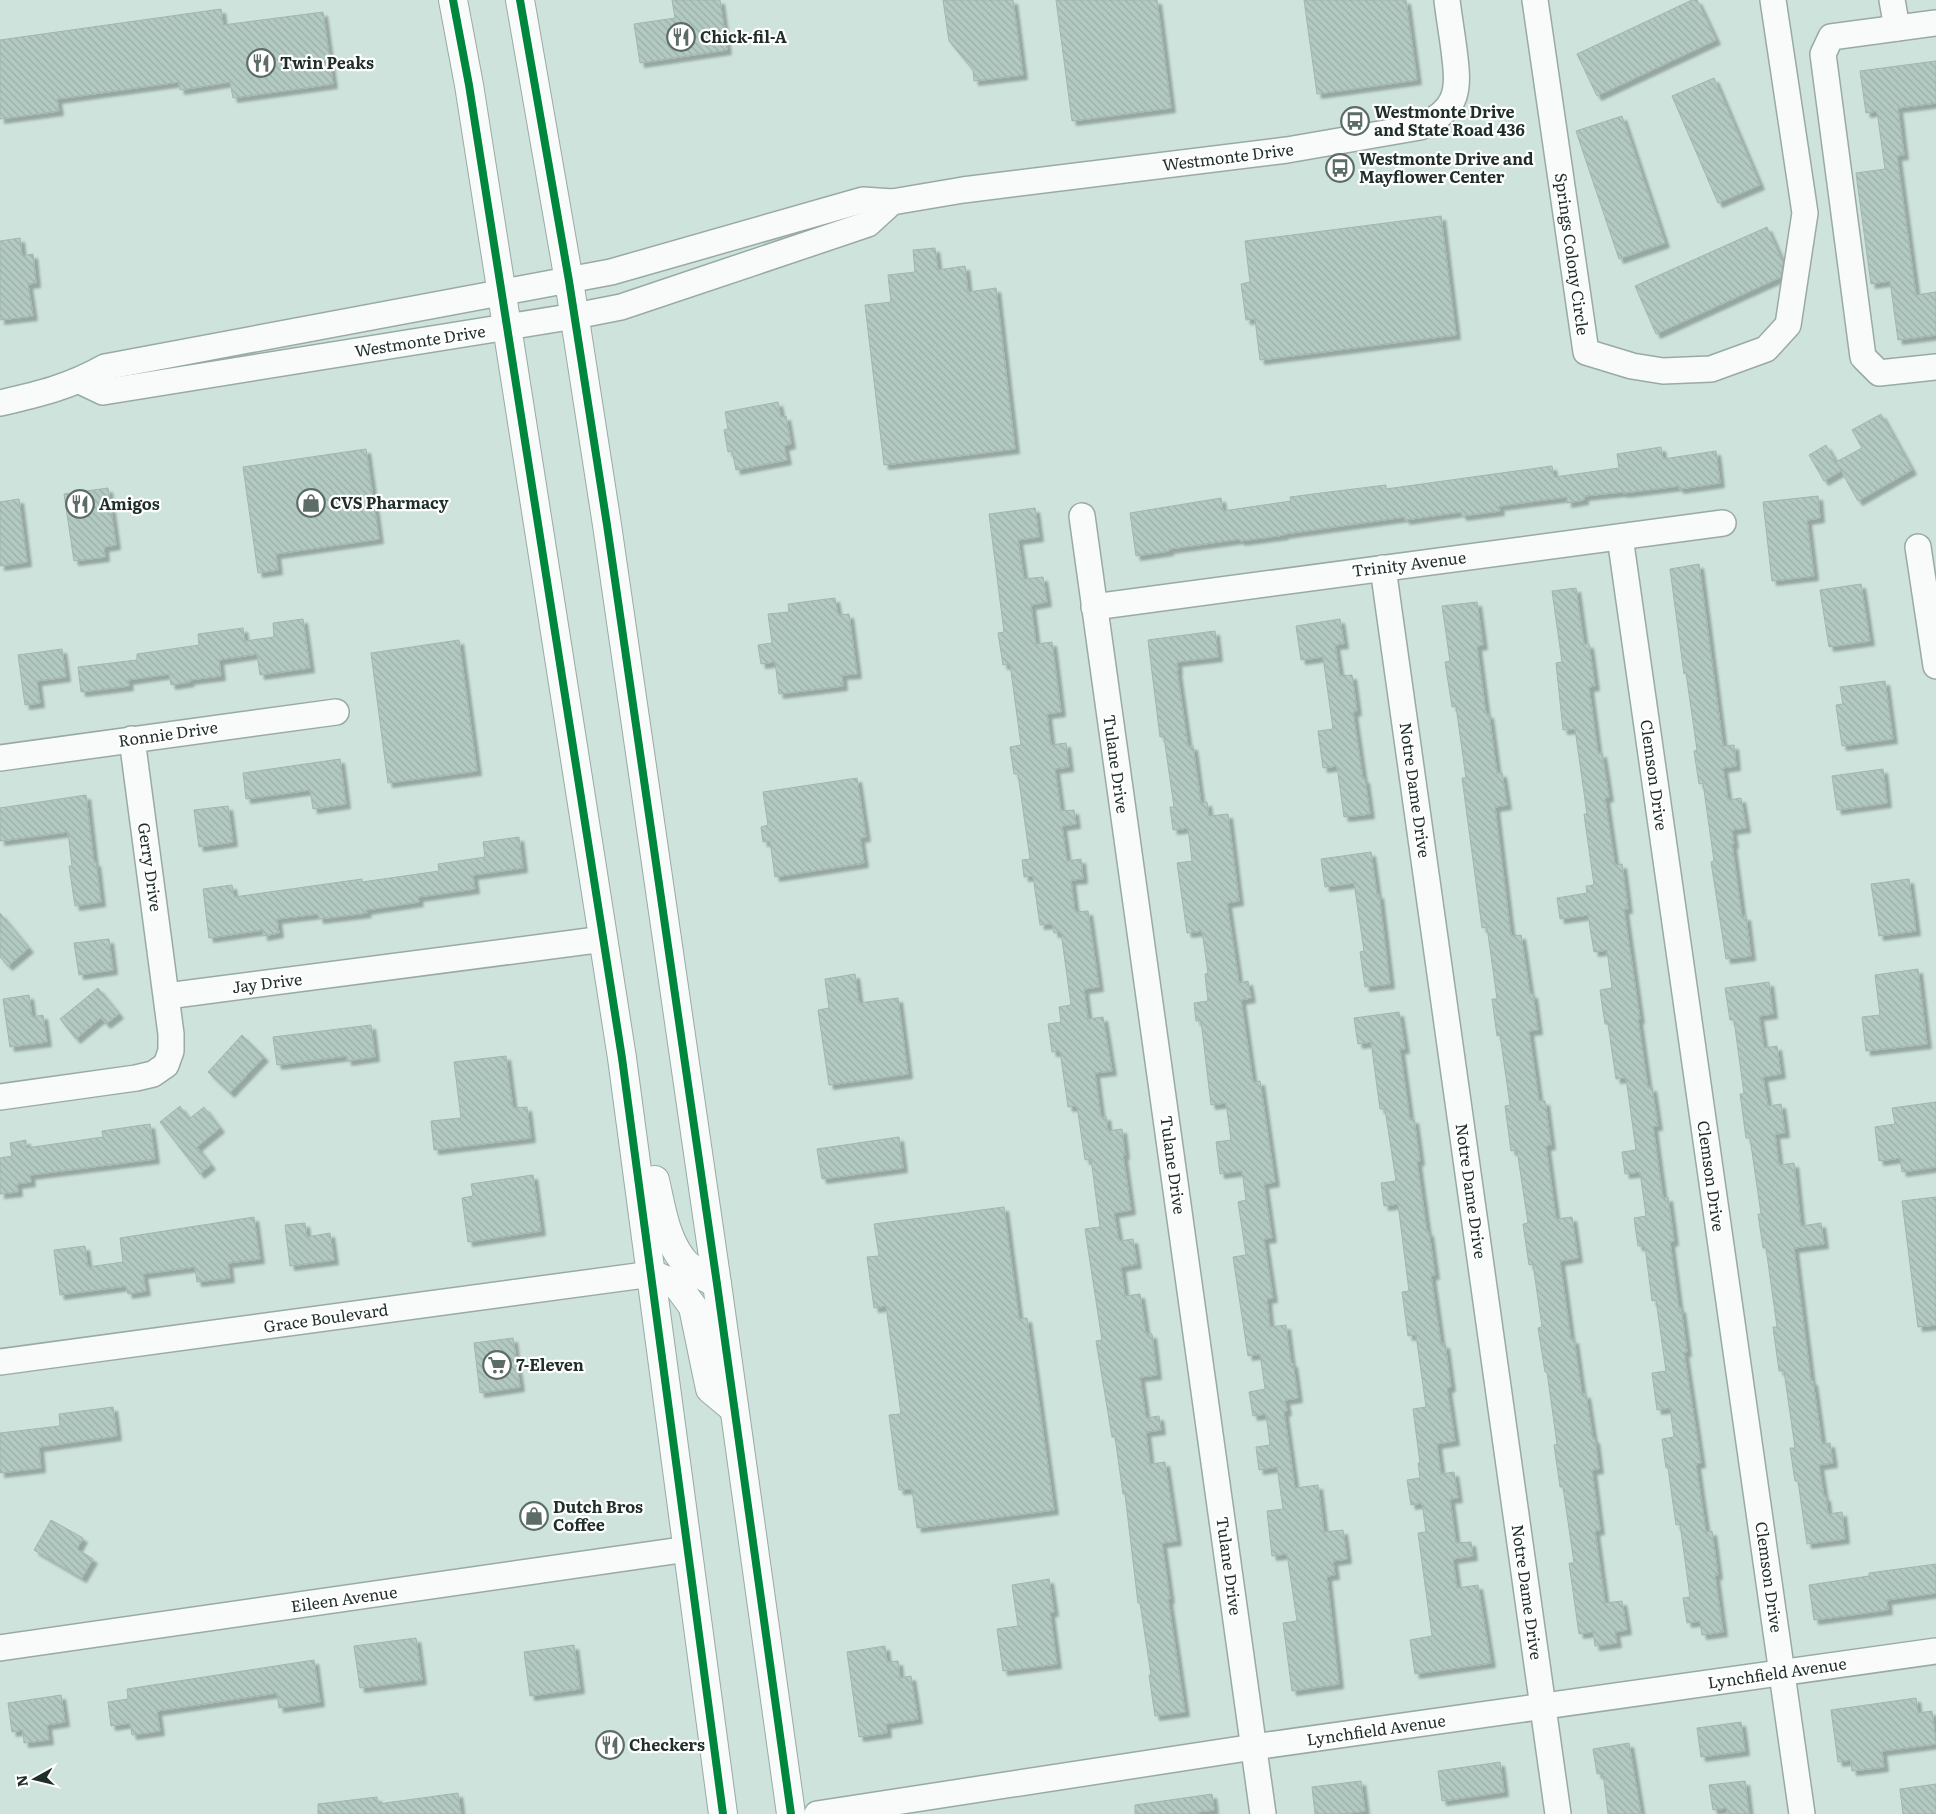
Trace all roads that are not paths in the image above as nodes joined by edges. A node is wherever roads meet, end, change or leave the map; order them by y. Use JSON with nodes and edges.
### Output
{"nodes":[{"id":1,"x":453,"y":0,"type":"edge"},
{"id":2,"x":520,"y":0,"type":"edge"},
{"id":3,"x":1447,"y":0,"type":"edge"},
{"id":4,"x":1535,"y":0,"type":"edge"},
{"id":5,"x":1773,"y":0,"type":"edge"},
{"id":6,"x":1892,"y":0,"type":"edge"},
{"id":7,"x":1936,"y":23,"type":"edge"},
{"id":8,"x":1897,"y":28,"type":"junction"},
{"id":9,"x":892,"y":202,"type":"junction"},
{"id":10,"x":569,"y":281,"type":"junction"},
{"id":11,"x":502,"y":292,"type":"junction"},
{"id":12,"x":575,"y":316,"type":"junction"},
{"id":13,"x":507,"y":327,"type":"junction"},
{"id":14,"x":1936,"y":367,"type":"edge"},
{"id":15,"x":80,"y":381,"type":"junction"},
{"id":16,"x":0,"y":402,"type":"edge"},
{"id":17,"x":1082,"y":516,"type":"dead end"},
{"id":18,"x":1723,"y":523,"type":"dead end"},
{"id":19,"x":1620,"y":537,"type":"junction"},
{"id":20,"x":1918,"y":547,"type":"dead end"},
{"id":21,"x":1384,"y":568,"type":"junction"},
{"id":22,"x":1094,"y":607,"type":"junction"},
{"id":23,"x":1936,"y":666,"type":"edge"},
{"id":24,"x":336,"y":712,"type":"dead end"},
{"id":25,"x":132,"y":739,"type":"junction"},
{"id":26,"x":0,"y":758,"type":"edge"},
{"id":27,"x":604,"y":939,"type":"junction"},
{"id":28,"x":167,"y":996,"type":"junction"},
{"id":29,"x":622,"y":1058,"type":"junction"},
{"id":30,"x":0,"y":1097,"type":"edge"},
{"id":31,"x":652,"y":1274,"type":"junction"},
{"id":32,"x":717,"y":1284,"type":"junction"},
{"id":33,"x":0,"y":1362,"type":"edge"},
{"id":34,"x":734,"y":1409,"type":"junction"},
{"id":35,"x":688,"y":1549,"type":"junction"},
{"id":36,"x":0,"y":1648,"type":"edge"},
{"id":37,"x":1936,"y":1651,"type":"edge"},
{"id":38,"x":1782,"y":1671,"type":"junction"},
{"id":39,"x":1543,"y":1706,"type":"junction"},
{"id":40,"x":1254,"y":1747,"type":"junction"},
{"id":41,"x":723,"y":1814,"type":"edge"},
{"id":42,"x":791,"y":1814,"type":"edge"},
{"id":43,"x":817,"y":1814,"type":"edge"},
{"id":44,"x":1263,"y":1814,"type":"edge"},
{"id":45,"x":1558,"y":1814,"type":"edge"},
{"id":46,"x":1802,"y":1814,"type":"edge"}],
"edges":[{"from":1,"to":11,"type":"main road"},
{"from":2,"to":10,"type":"main road"},
{"from":3,"to":9,"type":"street","name":"Westmonte Drive"},
{"from":4,"to":5,"type":"street","name":"Springs Colony Circle"},
{"from":6,"to":8,"type":"street"},
{"from":7,"to":8,"type":"street"},
{"from":8,"to":14,"type":"street"},
{"from":9,"to":10,"type":"street","name":"Westmonte Drive"},
{"from":9,"to":12,"type":"street","name":"Westmonte Drive"},
{"from":10,"to":11,"type":"street","name":"Westmonte Drive"},
{"from":10,"to":12,"type":"main road"},
{"from":11,"to":13,"type":"main road"},
{"from":11,"to":15,"type":"street","name":"Westmonte Drive"},
{"from":12,"to":13,"type":"street","name":"Westmonte Drive"},
{"from":12,"to":32,"type":"main road"},
{"from":13,"to":15,"type":"street","name":"Westmonte Drive"},
{"from":13,"to":27,"type":"main road"},
{"from":15,"to":16,"type":"street","name":"Westmonte Drive"},
{"from":17,"to":22,"type":"street","name":"Tulane Drive"},
{"from":18,"to":19,"type":"street","name":"Trinity Avenue"},
{"from":19,"to":21,"type":"street","name":"Trinity Avenue"},
{"from":19,"to":38,"type":"street","name":"Clemson Drive"},
{"from":20,"to":23,"type":"street"},
{"from":21,"to":22,"type":"street","name":"Trinity Avenue"},
{"from":21,"to":39,"type":"street","name":"Notre Dame Drive"},
{"from":22,"to":40,"type":"street","name":"Tulane Drive"},
{"from":24,"to":25,"type":"street","name":"Ronnie Drive"},
{"from":25,"to":26,"type":"street","name":"Ronnie Drive"},
{"from":25,"to":28,"type":"street","name":"Gerry Drive"},
{"from":27,"to":28,"type":"street","name":"Jay Drive"},
{"from":27,"to":29,"type":"main road"},
{"from":28,"to":30,"type":"street"},
{"from":29,"to":31,"type":"main road"},
{"from":29,"to":32,"type":"main road"},
{"from":31,"to":33,"type":"street","name":"Grace Boulevard"},
{"from":31,"to":34,"type":"main road"},
{"from":31,"to":35,"type":"main road"},
{"from":32,"to":34,"type":"main road"},
{"from":34,"to":42,"type":"main road"},
{"from":35,"to":36,"type":"street","name":"Eileen Avenue"},
{"from":35,"to":41,"type":"main road"},
{"from":37,"to":38,"type":"street","name":"Lynchfield Avenue"},
{"from":38,"to":39,"type":"street","name":"Lynchfield Avenue"},
{"from":38,"to":46,"type":"street","name":"Clemson Drive"},
{"from":39,"to":40,"type":"street","name":"Lynchfield Avenue"},
{"from":39,"to":45,"type":"street","name":"Notre Dame Drive"},
{"from":40,"to":43,"type":"street","name":"Lynchfield Avenue"},
{"from":40,"to":44,"type":"street","name":"Tulane Drive"}]}
